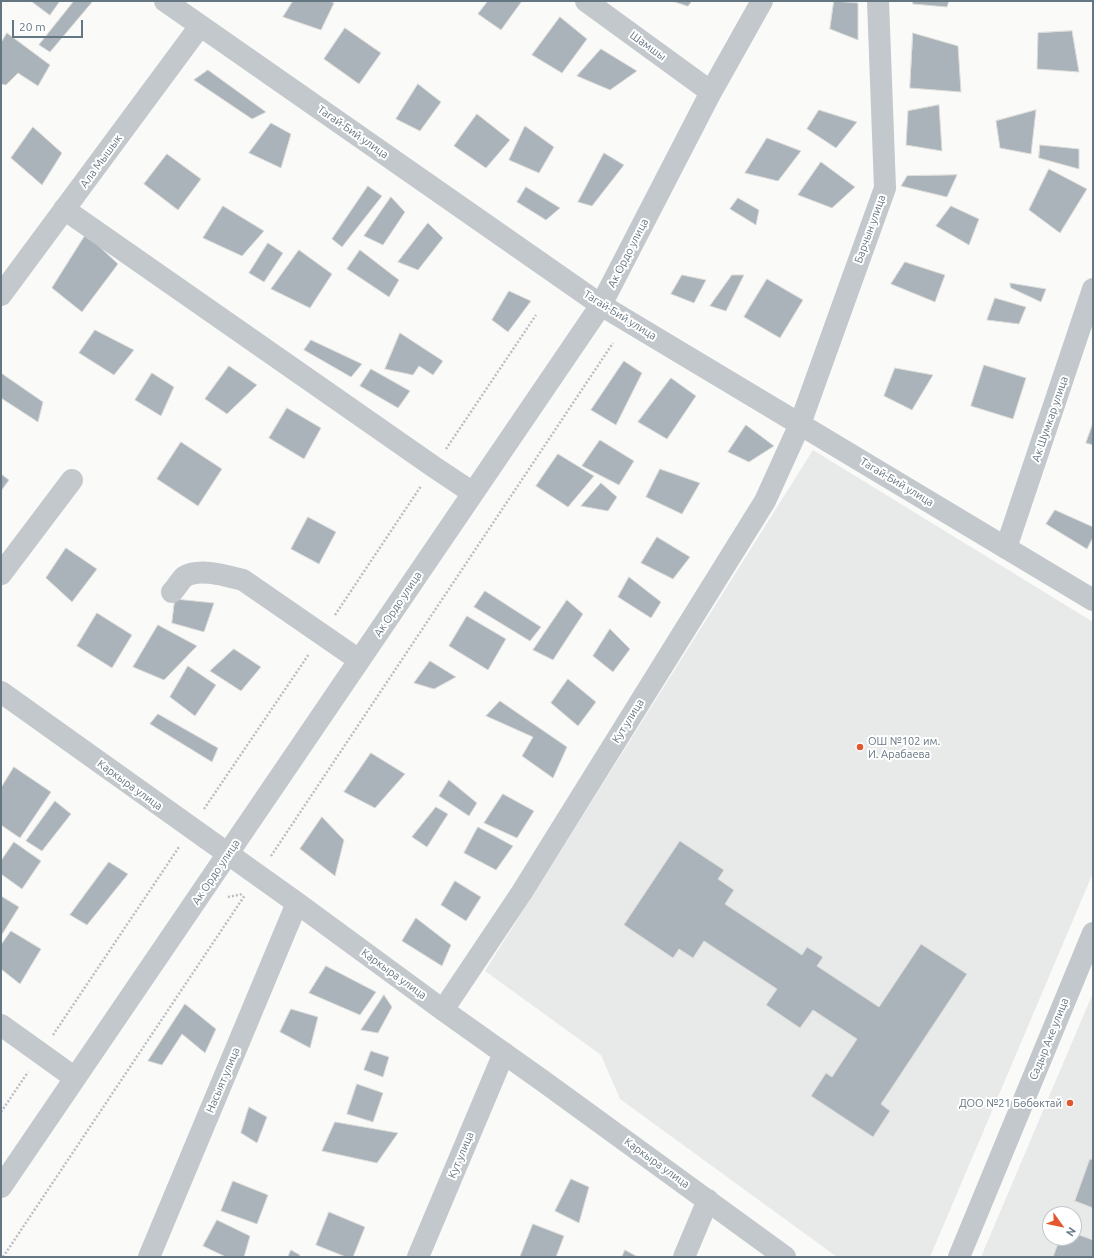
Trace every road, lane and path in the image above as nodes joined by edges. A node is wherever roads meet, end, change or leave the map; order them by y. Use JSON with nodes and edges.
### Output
{"nodes":[{"id":1,"x":165,"y":1,"type":"edge"},
{"id":2,"x":586,"y":1,"type":"edge"},
{"id":3,"x":762,"y":1,"type":"edge"},
{"id":4,"x":878,"y":1,"type":"edge"},
{"id":5,"x":200,"y":26,"type":"junction"},
{"id":6,"x":711,"y":92,"type":"junction"},
{"id":7,"x":64,"y":210,"type":"junction"},
{"id":8,"x":1093,"y":289,"type":"edge"},
{"id":9,"x":1,"y":295,"type":"edge"},
{"id":10,"x":601,"y":305,"type":"junction"},
{"id":11,"x":536,"y":316,"type":"dead end"},
{"id":12,"x":613,"y":343,"type":"dead end"},
{"id":13,"x":800,"y":424,"type":"junction"},
{"id":14,"x":434,"y":467,"type":"junction"},
{"id":15,"x":72,"y":480,"type":"dead end"},
{"id":16,"x":473,"y":493,"type":"junction"},
{"id":17,"x":1006,"y":548,"type":"junction"},
{"id":18,"x":1,"y":574,"type":"edge"},
{"id":19,"x":172,"y":592,"type":"dead end"},
{"id":20,"x":1093,"y":600,"type":"edge"},
{"id":21,"x":322,"y":635,"type":"junction"},
{"id":22,"x":359,"y":660,"type":"junction"},
{"id":23,"x":1,"y":692,"type":"edge"},
{"id":24,"x":192,"y":829,"type":"junction"},
{"id":25,"x":228,"y":854,"type":"junction"},
{"id":26,"x":268,"y":860,"type":"dead end"},
{"id":27,"x":248,"y":890,"type":"dead end"},
{"id":28,"x":245,"y":894,"type":"junction"},
{"id":29,"x":228,"y":897,"type":"dead end"},
{"id":30,"x":297,"y":903,"type":"junction"},
{"id":31,"x":1093,"y":933,"type":"edge"},
{"id":32,"x":443,"y":1010,"type":"junction"},
{"id":33,"x":1,"y":1025,"type":"edge"},
{"id":34,"x":504,"y":1053,"type":"junction"},
{"id":35,"x":40,"y":1054,"type":"junction"},
{"id":36,"x":75,"y":1078,"type":"junction"},
{"id":37,"x":1,"y":1112,"type":"edge"},
{"id":38,"x":1,"y":1187,"type":"edge"},
{"id":39,"x":708,"y":1200,"type":"junction"},
{"id":40,"x":3,"y":1257,"type":"edge"},
{"id":41,"x":149,"y":1257,"type":"edge"},
{"id":42,"x":418,"y":1257,"type":"edge"},
{"id":43,"x":684,"y":1257,"type":"edge"},
{"id":44,"x":785,"y":1257,"type":"edge"},
{"id":45,"x":959,"y":1257,"type":"edge"}],
"edges":[{"from":1,"to":5,"type":"street","name":"Тагай-Бий улица"},
{"from":2,"to":6,"type":"street","name":"Шамшы"},
{"from":3,"to":6,"type":"street","name":"Ак Ордо улица"},
{"from":4,"to":13,"type":"street","name":"Барчын улица"},
{"from":5,"to":7,"type":"street","name":"Ала Мышык"},
{"from":5,"to":10,"type":"street","name":"Тагай-Бий улица"},
{"from":6,"to":10,"type":"street","name":"Ак Ордо улица"},
{"from":7,"to":9,"type":"street","name":"Ала Мышык"},
{"from":7,"to":14,"type":"street"},
{"from":8,"to":17,"type":"street","name":"Ак Шумкар улица"},
{"from":10,"to":13,"type":"street","name":"Тагай-Бий улица"},
{"from":10,"to":16,"type":"street","name":"Ак Ордо улица"},
{"from":11,"to":14,"type":"path"},
{"from":12,"to":26,"type":"path"},
{"from":13,"to":17,"type":"street","name":"Тагай-Бий улица"},
{"from":13,"to":32,"type":"street","name":"Кут улица"},
{"from":14,"to":16,"type":"street"},
{"from":14,"to":21,"type":"path"},
{"from":15,"to":18,"type":"street"},
{"from":16,"to":22,"type":"street","name":"Ак Ордо улица"},
{"from":17,"to":20,"type":"street","name":"Тагай-Бий улица"},
{"from":19,"to":21,"type":"street"},
{"from":21,"to":22,"type":"street"},
{"from":21,"to":24,"type":"path"},
{"from":22,"to":25,"type":"street","name":"Ак Ордо улица"},
{"from":23,"to":24,"type":"street","name":"Каркыра улица"},
{"from":24,"to":25,"type":"street","name":"Каркыра улица"},
{"from":24,"to":35,"type":"path"},
{"from":25,"to":30,"type":"street","name":"Каркыра улица"},
{"from":25,"to":36,"type":"street","name":"Ак Ордо улица"},
{"from":27,"to":28,"type":"path"},
{"from":28,"to":29,"type":"path"},
{"from":28,"to":40,"type":"path"},
{"from":30,"to":32,"type":"street","name":"Каркыра улица"},
{"from":30,"to":41,"type":"street","name":"Насыят улица"},
{"from":31,"to":45,"type":"street","name":"Садыр Аке улица"},
{"from":32,"to":34,"type":"street","name":"Каркыра улица"},
{"from":33,"to":35,"type":"street"},
{"from":34,"to":39,"type":"street","name":"Каркыра улица"},
{"from":34,"to":42,"type":"street","name":"Кут улица"},
{"from":35,"to":36,"type":"street"},
{"from":35,"to":37,"type":"path"},
{"from":36,"to":38,"type":"street","name":"Ак Ордо улица"},
{"from":39,"to":43,"type":"street"},
{"from":39,"to":44,"type":"street","name":"Каркыра улица"}]}
